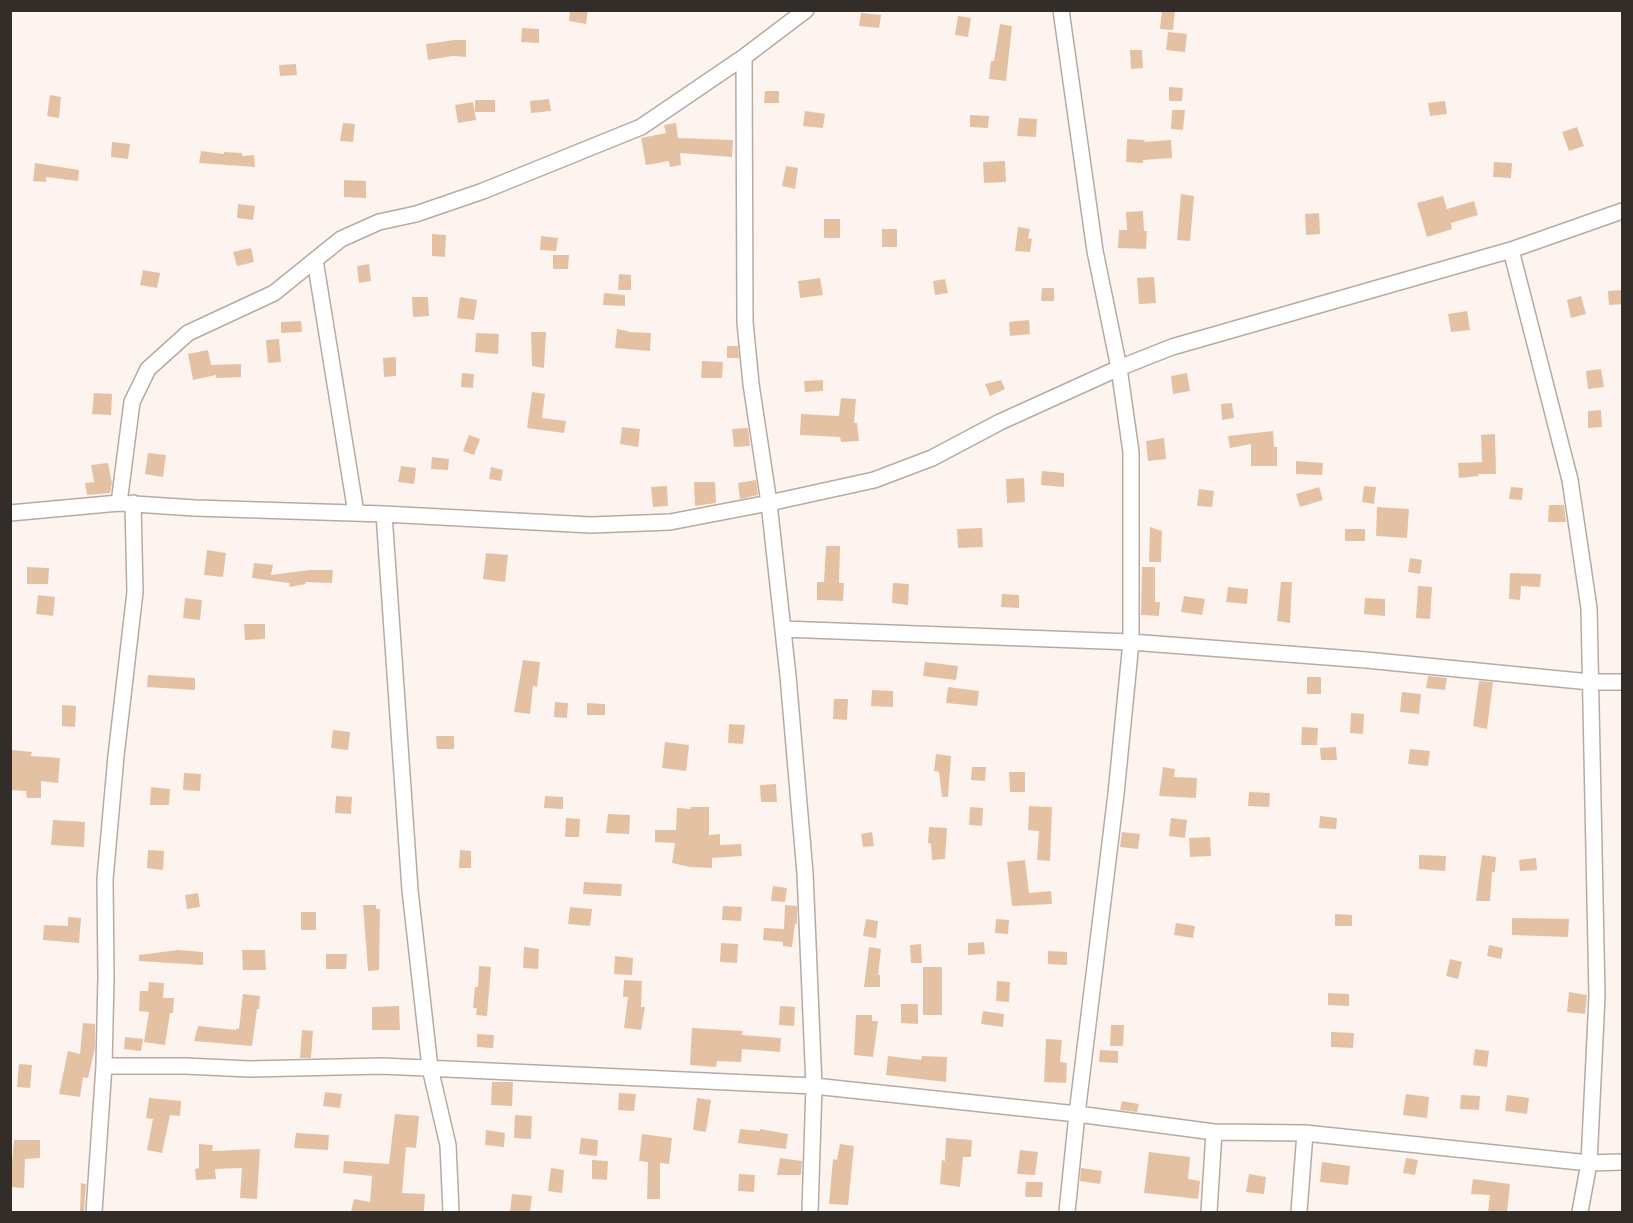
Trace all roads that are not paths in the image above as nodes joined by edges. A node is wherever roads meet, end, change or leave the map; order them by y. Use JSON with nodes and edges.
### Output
{"nodes":[{"id":1,"x":806,"y":10,"type":"edge"},
{"id":2,"x":1061,"y":10,"type":"edge"},
{"id":3,"x":744,"y":57,"type":"junction"},
{"id":4,"x":1623,"y":211,"type":"edge"},
{"id":5,"x":1511,"y":250,"type":"junction"},
{"id":6,"x":315,"y":260,"type":"junction"},
{"id":7,"x":1119,"y":368,"type":"junction"},
{"id":8,"x":126,"y":503,"type":"junction"},
{"id":9,"x":769,"y":503,"type":"junction"},
{"id":10,"x":10,"y":513,"type":"edge"},
{"id":11,"x":356,"y":513,"type":"junction"},
{"id":12,"x":384,"y":514,"type":"junction"},
{"id":13,"x":783,"y":629,"type":"junction"},
{"id":14,"x":1131,"y":642,"type":"junction"},
{"id":15,"x":1590,"y":682,"type":"junction"},
{"id":16,"x":1623,"y":682,"type":"edge"},
{"id":17,"x":104,"y":1066,"type":"junction"},
{"id":18,"x":430,"y":1068,"type":"junction"},
{"id":19,"x":814,"y":1086,"type":"junction"},
{"id":20,"x":1077,"y":1114,"type":"junction"},
{"id":21,"x":1214,"y":1132,"type":"junction"},
{"id":22,"x":1305,"y":1134,"type":"junction"},
{"id":23,"x":1623,"y":1162,"type":"edge"},
{"id":24,"x":1588,"y":1164,"type":"junction"},
{"id":25,"x":94,"y":1212,"type":"edge"},
{"id":26,"x":451,"y":1212,"type":"edge"},
{"id":27,"x":810,"y":1212,"type":"edge"},
{"id":28,"x":1067,"y":1212,"type":"edge"},
{"id":29,"x":1209,"y":1212,"type":"edge"},
{"id":30,"x":1299,"y":1212,"type":"edge"},
{"id":31,"x":1580,"y":1212,"type":"edge"}],
"edges":[{"from":1,"to":3,"type":"street"},
{"from":2,"to":7,"type":"street"},
{"from":3,"to":6,"type":"street"},
{"from":3,"to":9,"type":"street"},
{"from":4,"to":5,"type":"street"},
{"from":5,"to":7,"type":"street"},
{"from":5,"to":15,"type":"street"},
{"from":6,"to":8,"type":"street"},
{"from":6,"to":11,"type":"street"},
{"from":7,"to":9,"type":"street"},
{"from":7,"to":14,"type":"street"},
{"from":8,"to":10,"type":"street"},
{"from":8,"to":11,"type":"street"},
{"from":8,"to":17,"type":"street"},
{"from":9,"to":12,"type":"street"},
{"from":9,"to":13,"type":"street"},
{"from":11,"to":12,"type":"street"},
{"from":12,"to":18,"type":"street"},
{"from":13,"to":14,"type":"street"},
{"from":13,"to":19,"type":"street"},
{"from":14,"to":15,"type":"street"},
{"from":14,"to":20,"type":"street"},
{"from":15,"to":16,"type":"street"},
{"from":15,"to":24,"type":"street"},
{"from":17,"to":18,"type":"street"},
{"from":17,"to":25,"type":"street"},
{"from":18,"to":19,"type":"street"},
{"from":18,"to":26,"type":"street"},
{"from":19,"to":20,"type":"street"},
{"from":19,"to":27,"type":"street"},
{"from":20,"to":21,"type":"street"},
{"from":20,"to":28,"type":"street"},
{"from":21,"to":22,"type":"street"},
{"from":21,"to":29,"type":"street"},
{"from":22,"to":24,"type":"street"},
{"from":22,"to":30,"type":"street"},
{"from":23,"to":24,"type":"street"},
{"from":24,"to":31,"type":"street"}]}
